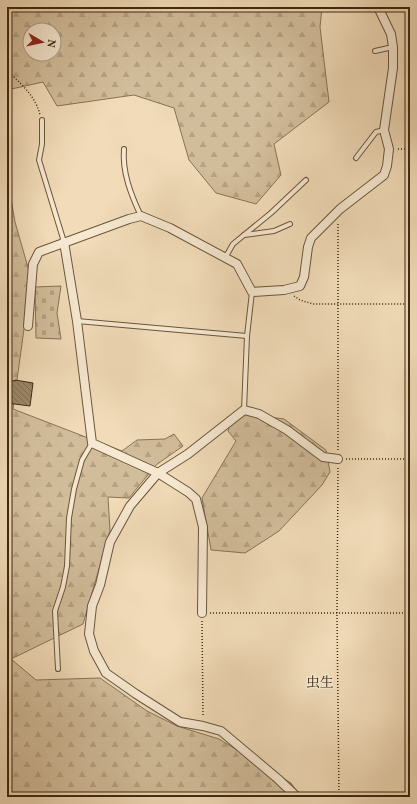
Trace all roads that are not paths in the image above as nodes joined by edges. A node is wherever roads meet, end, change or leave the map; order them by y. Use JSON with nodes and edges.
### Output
{"nodes":[{"id":1,"x":378,"y":7,"type":"edge"},
{"id":2,"x":393,"y":47,"type":"junction"},
{"id":3,"x":375,"y":51,"type":"dead end"},
{"id":4,"x":42,"y":120,"type":"road end"},
{"id":5,"x":384,"y":130,"type":"junction"},
{"id":6,"x":124,"y":149,"type":"dead end"},
{"id":7,"x":356,"y":158,"type":"dead end"},
{"id":8,"x":306,"y":180,"type":"dead end"},
{"id":9,"x":140,"y":216,"type":"junction"},
{"id":10,"x":290,"y":224,"type":"dead end"},
{"id":11,"x":244,"y":236,"type":"junction"},
{"id":12,"x":64,"y":242,"type":"junction"},
{"id":13,"x":225,"y":258,"type":"junction"},
{"id":14,"x":252,"y":292,"type":"junction"},
{"id":15,"x":77,"y":321,"type":"junction"},
{"id":16,"x":28,"y":326,"type":"dead end"},
{"id":17,"x":248,"y":336,"type":"junction"},
{"id":18,"x":244,"y":410,"type":"junction"},
{"id":19,"x":92,"y":443,"type":"junction"},
{"id":20,"x":338,"y":459,"type":"road end"},
{"id":21,"x":158,"y":473,"type":"junction"},
{"id":22,"x":202,"y":613,"type":"road end"},
{"id":23,"x":58,"y":669,"type":"dead end"},
{"id":24,"x":297,"y":797,"type":"edge"}],
"edges":[{"from":1,"to":2,"type":"street"},
{"from":2,"to":3,"type":"lane"},
{"from":2,"to":5,"type":"street"},
{"from":4,"to":12,"type":"lane"},
{"from":5,"to":7,"type":"lane"},
{"from":5,"to":14,"type":"street"},
{"from":6,"to":9,"type":"lane"},
{"from":8,"to":11,"type":"lane"},
{"from":9,"to":12,"type":"street"},
{"from":9,"to":13,"type":"street"},
{"from":10,"to":11,"type":"lane"},
{"from":11,"to":13,"type":"lane"},
{"from":12,"to":15,"type":"street"},
{"from":12,"to":16,"type":"street"},
{"from":13,"to":14,"type":"street"},
{"from":14,"to":17,"type":"lane"},
{"from":15,"to":17,"type":"lane"},
{"from":15,"to":19,"type":"street"},
{"from":17,"to":18,"type":"lane"},
{"from":18,"to":20,"type":"street"},
{"from":18,"to":21,"type":"street"},
{"from":19,"to":21,"type":"street"},
{"from":19,"to":23,"type":"lane"},
{"from":21,"to":22,"type":"street"},
{"from":21,"to":24,"type":"street"}]}
